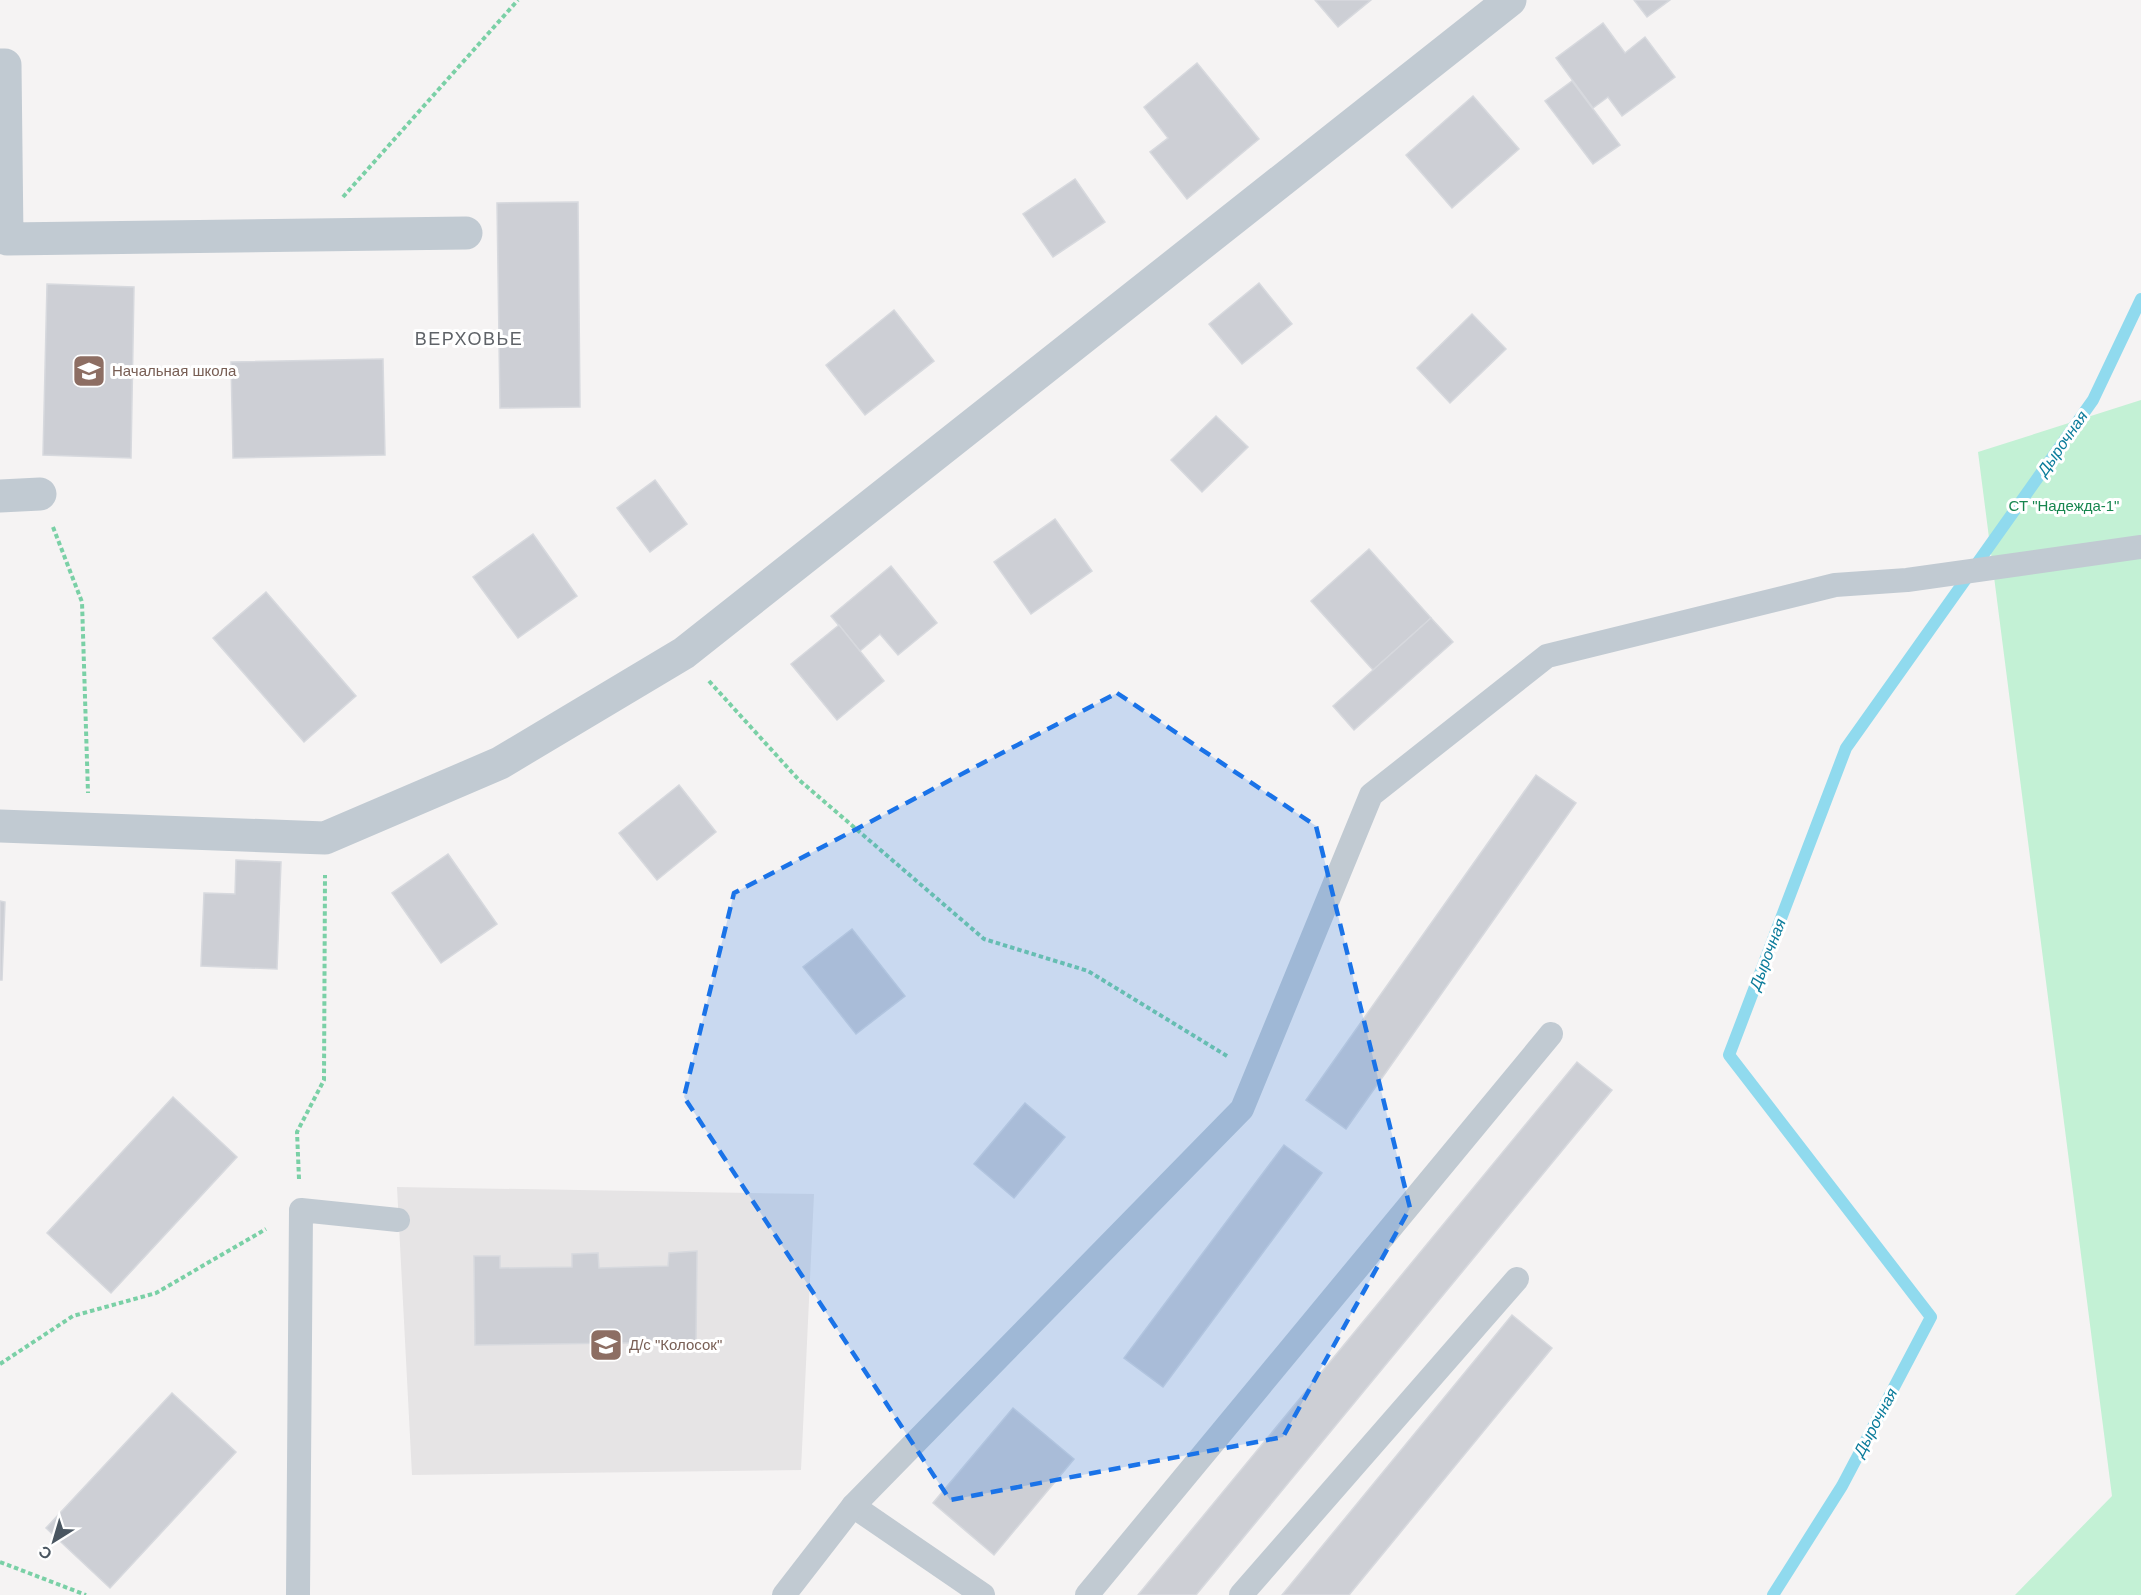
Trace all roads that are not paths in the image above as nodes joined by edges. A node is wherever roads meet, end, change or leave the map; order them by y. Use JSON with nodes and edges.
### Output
{"nodes":[{"id":1,"x":1510,"y":0,"type":"edge"},
{"id":2,"x":0,"y":65,"type":"edge"},
{"id":3,"x":466,"y":233,"type":"dead end"},
{"id":4,"x":40,"y":494,"type":"road end"},
{"id":5,"x":0,"y":496,"type":"edge"},
{"id":6,"x":2141,"y":547,"type":"edge"},
{"id":7,"x":0,"y":826,"type":"edge"},
{"id":8,"x":1551,"y":1034,"type":"dead end"},
{"id":9,"x":398,"y":1220,"type":"dead end"},
{"id":10,"x":1517,"y":1279,"type":"dead end"},
{"id":11,"x":853,"y":1506,"type":"junction"},
{"id":12,"x":298,"y":1595,"type":"edge"},
{"id":13,"x":784,"y":1595,"type":"edge"},
{"id":14,"x":983,"y":1595,"type":"edge"},
{"id":15,"x":1087,"y":1595,"type":"edge"},
{"id":16,"x":1241,"y":1595,"type":"edge"}],
"edges":[{"from":1,"to":7,"type":"street"},
{"from":2,"to":3,"type":"street"},
{"from":4,"to":5,"type":"street"},
{"from":6,"to":11,"type":"lane"},
{"from":8,"to":15,"type":"lane"},
{"from":9,"to":12,"type":"lane"},
{"from":10,"to":16,"type":"lane"},
{"from":11,"to":13,"type":"lane"},
{"from":11,"to":14,"type":"lane"}]}
